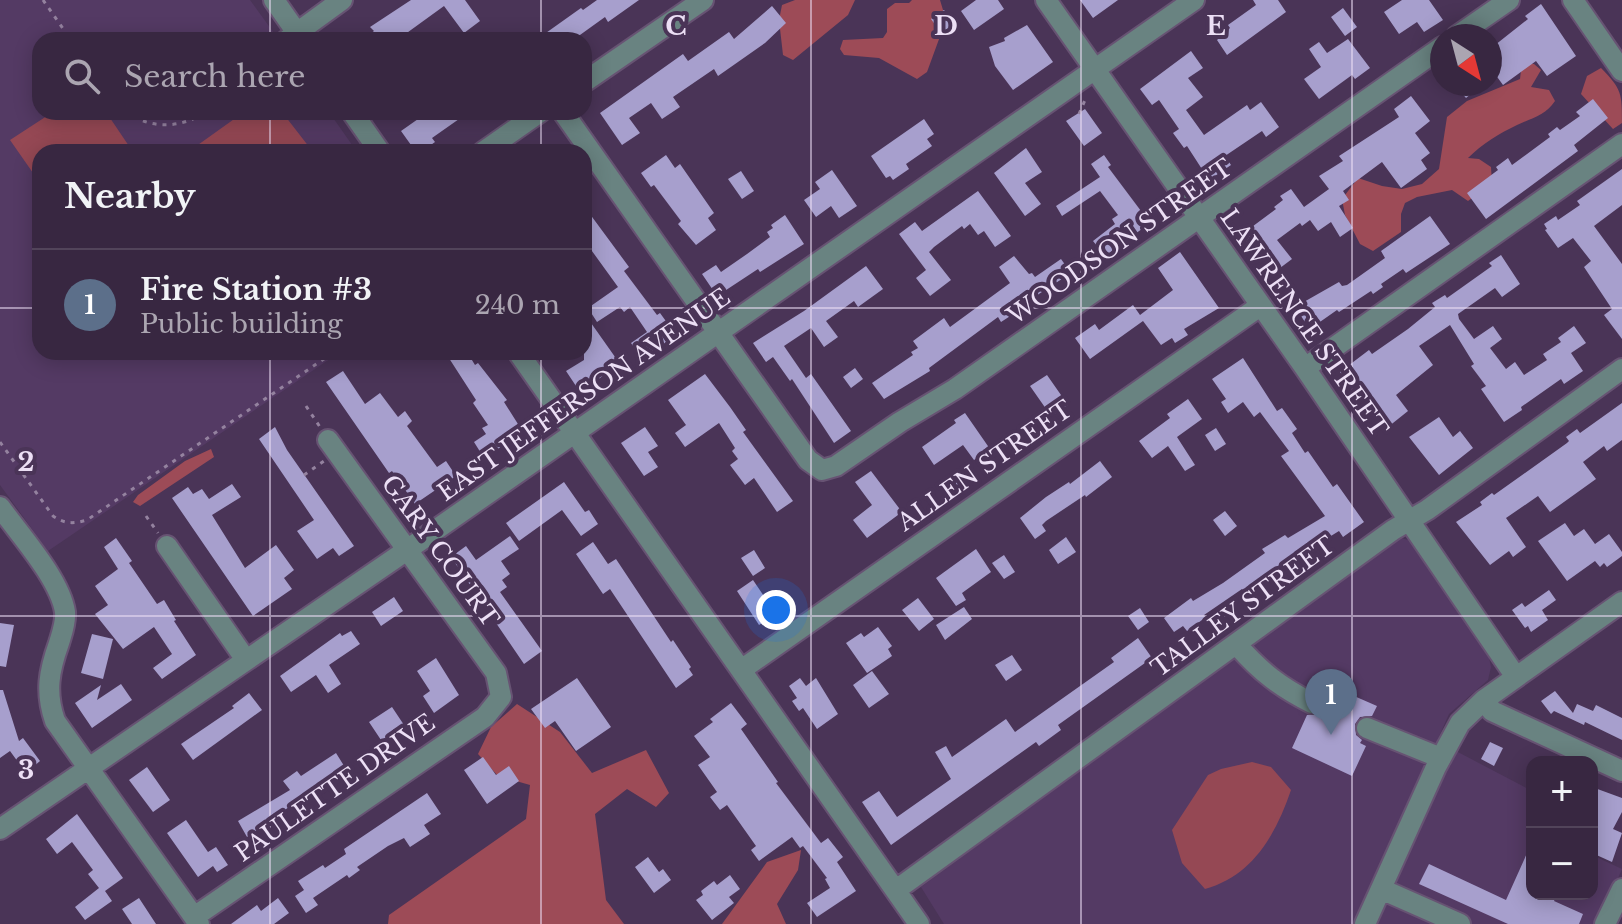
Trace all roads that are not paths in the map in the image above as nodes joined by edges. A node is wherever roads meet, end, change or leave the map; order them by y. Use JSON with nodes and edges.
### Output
{"nodes":[{"id":1,"x":274,"y":0,"type":"edge"},
{"id":2,"x":342,"y":0,"type":"edge"},
{"id":3,"x":703,"y":0,"type":"edge"},
{"id":4,"x":1046,"y":0,"type":"edge"},
{"id":5,"x":1194,"y":0,"type":"edge"},
{"id":6,"x":1509,"y":0,"type":"edge"},
{"id":7,"x":1573,"y":0,"type":"edge"},
{"id":8,"x":1474,"y":24,"type":"edge"},
{"id":9,"x":293,"y":32,"type":"edge"},
{"id":10,"x":303,"y":32,"type":"edge"},
{"id":11,"x":1430,"y":55,"type":"edge"},
{"id":12,"x":1622,"y":71,"type":"edge"},
{"id":13,"x":592,"y":76,"type":"edge"},
{"id":14,"x":1091,"y":79,"type":"junction"},
{"id":15,"x":358,"y":120,"type":"edge"},
{"id":16,"x":529,"y":120,"type":"edge"},
{"id":17,"x":569,"y":120,"type":"edge"},
{"id":18,"x":374,"y":144,"type":"edge"},
{"id":19,"x":494,"y":144,"type":"edge"},
{"id":20,"x":585,"y":144,"type":"edge"},
{"id":21,"x":1622,"y":144,"type":"edge"},
{"id":22,"x":592,"y":153,"type":"edge"},
{"id":23,"x":1199,"y":218,"type":"junction"},
{"id":24,"x":1260,"y":306,"type":"junction"},
{"id":25,"x":718,"y":333,"type":"junction"},
{"id":26,"x":524,"y":360,"type":"edge"},
{"id":27,"x":1305,"y":368,"type":"junction"},
{"id":28,"x":1622,"y":369,"type":"edge"},
{"id":29,"x":574,"y":433,"type":"junction"},
{"id":30,"x":328,"y":440,"type":"road end"},
{"id":31,"x":0,"y":507,"type":"edge"},
{"id":32,"x":1410,"y":520,"type":"junction"},
{"id":33,"x":162,"y":539,"type":"road end"},
{"id":34,"x":406,"y":550,"type":"junction"},
{"id":35,"x":1622,"y":602,"type":"edge"},
{"id":36,"x":1237,"y":645,"type":"junction"},
{"id":37,"x":246,"y":660,"type":"junction"},
{"id":38,"x":741,"y":670,"type":"junction"},
{"id":39,"x":1516,"y":677,"type":"junction"},
{"id":40,"x":501,"y":697,"type":"joint"},
{"id":41,"x":1484,"y":700,"type":"junction"},
{"id":42,"x":1312,"y":703,"type":"dead end"},
{"id":43,"x":1367,"y":728,"type":"dead end"},
{"id":44,"x":1441,"y":758,"type":"junction"},
{"id":45,"x":87,"y":769,"type":"junction"},
{"id":46,"x":1622,"y":771,"type":"edge"},
{"id":47,"x":0,"y":829,"type":"edge"},
{"id":48,"x":1381,"y":889,"type":"junction"},
{"id":49,"x":1622,"y":889,"type":"edge"},
{"id":50,"x":896,"y":890,"type":"junction"},
{"id":51,"x":196,"y":921,"type":"edge"},
{"id":52,"x":919,"y":924,"type":"edge"},
{"id":53,"x":1365,"y":924,"type":"edge"},
{"id":54,"x":1460,"y":924,"type":"edge"},
{"id":55,"x":1605,"y":924,"type":"edge"}],
"edges":[{"from":1,"to":9,"type":"street"},
{"from":2,"to":10,"type":"street"},
{"from":3,"to":13,"type":"street"},
{"from":4,"to":14,"type":"street","name":"LAWRENCE STREET"},
{"from":5,"to":14,"type":"street","name":"EAST JEFFERSON AVENUE"},
{"from":6,"to":8,"type":"street"},
{"from":7,"to":12,"type":"street"},
{"from":11,"to":23,"type":"street","name":"WOODSON STREET"},
{"from":14,"to":23,"type":"street","name":"LAWRENCE STREET"},
{"from":14,"to":25,"type":"street","name":"EAST JEFFERSON AVENUE"},
{"from":15,"to":18,"type":"street"},
{"from":16,"to":19,"type":"street"},
{"from":17,"to":20,"type":"street"},
{"from":21,"to":27,"type":"street"},
{"from":22,"to":25,"type":"street"},
{"from":23,"to":24,"type":"street","name":"LAWRENCE STREET"},
{"from":23,"to":25,"type":"street","name":"WOODSON STREET"},
{"from":24,"to":27,"type":"street","name":"LAWRENCE STREET"},
{"from":24,"to":38,"type":"street","name":"ALLEN STREET"},
{"from":25,"to":29,"type":"street","name":"EAST JEFFERSON AVENUE"},
{"from":26,"to":29,"type":"street"},
{"from":27,"to":32,"type":"street","name":"LAWRENCE STREET"},
{"from":28,"to":32,"type":"street","name":"TALLEY STREET"},
{"from":29,"to":34,"type":"street","name":"EAST JEFFERSON AVENUE"},
{"from":29,"to":38,"type":"street"},
{"from":30,"to":34,"type":"street","name":"GARY COURT"},
{"from":31,"to":45,"type":"street"},
{"from":32,"to":36,"type":"street","name":"TALLEY STREET"},
{"from":32,"to":39,"type":"street","name":"LAWRENCE STREET"},
{"from":33,"to":37,"type":"street"},
{"from":34,"to":37,"type":"street","name":"EAST JEFFERSON AVENUE"},
{"from":34,"to":40,"type":"street","name":"GARY COURT"},
{"from":35,"to":39,"type":"street"},
{"from":36,"to":42,"type":"street"},
{"from":36,"to":50,"type":"street","name":"TALLEY STREET"},
{"from":37,"to":45,"type":"street","name":"EAST JEFFERSON AVENUE"},
{"from":38,"to":50,"type":"street"},
{"from":39,"to":41,"type":"street"},
{"from":40,"to":51,"type":"street","name":"PAULETTE DRIVE"},
{"from":41,"to":44,"type":"street"},
{"from":41,"to":46,"type":"street"},
{"from":43,"to":44,"type":"street"},
{"from":44,"to":48,"type":"street"},
{"from":45,"to":47,"type":"street","name":"EAST JEFFERSON AVENUE"},
{"from":45,"to":51,"type":"street"},
{"from":48,"to":53,"type":"street"},
{"from":48,"to":54,"type":"street"},
{"from":49,"to":55,"type":"street"},
{"from":50,"to":52,"type":"street"}]}
